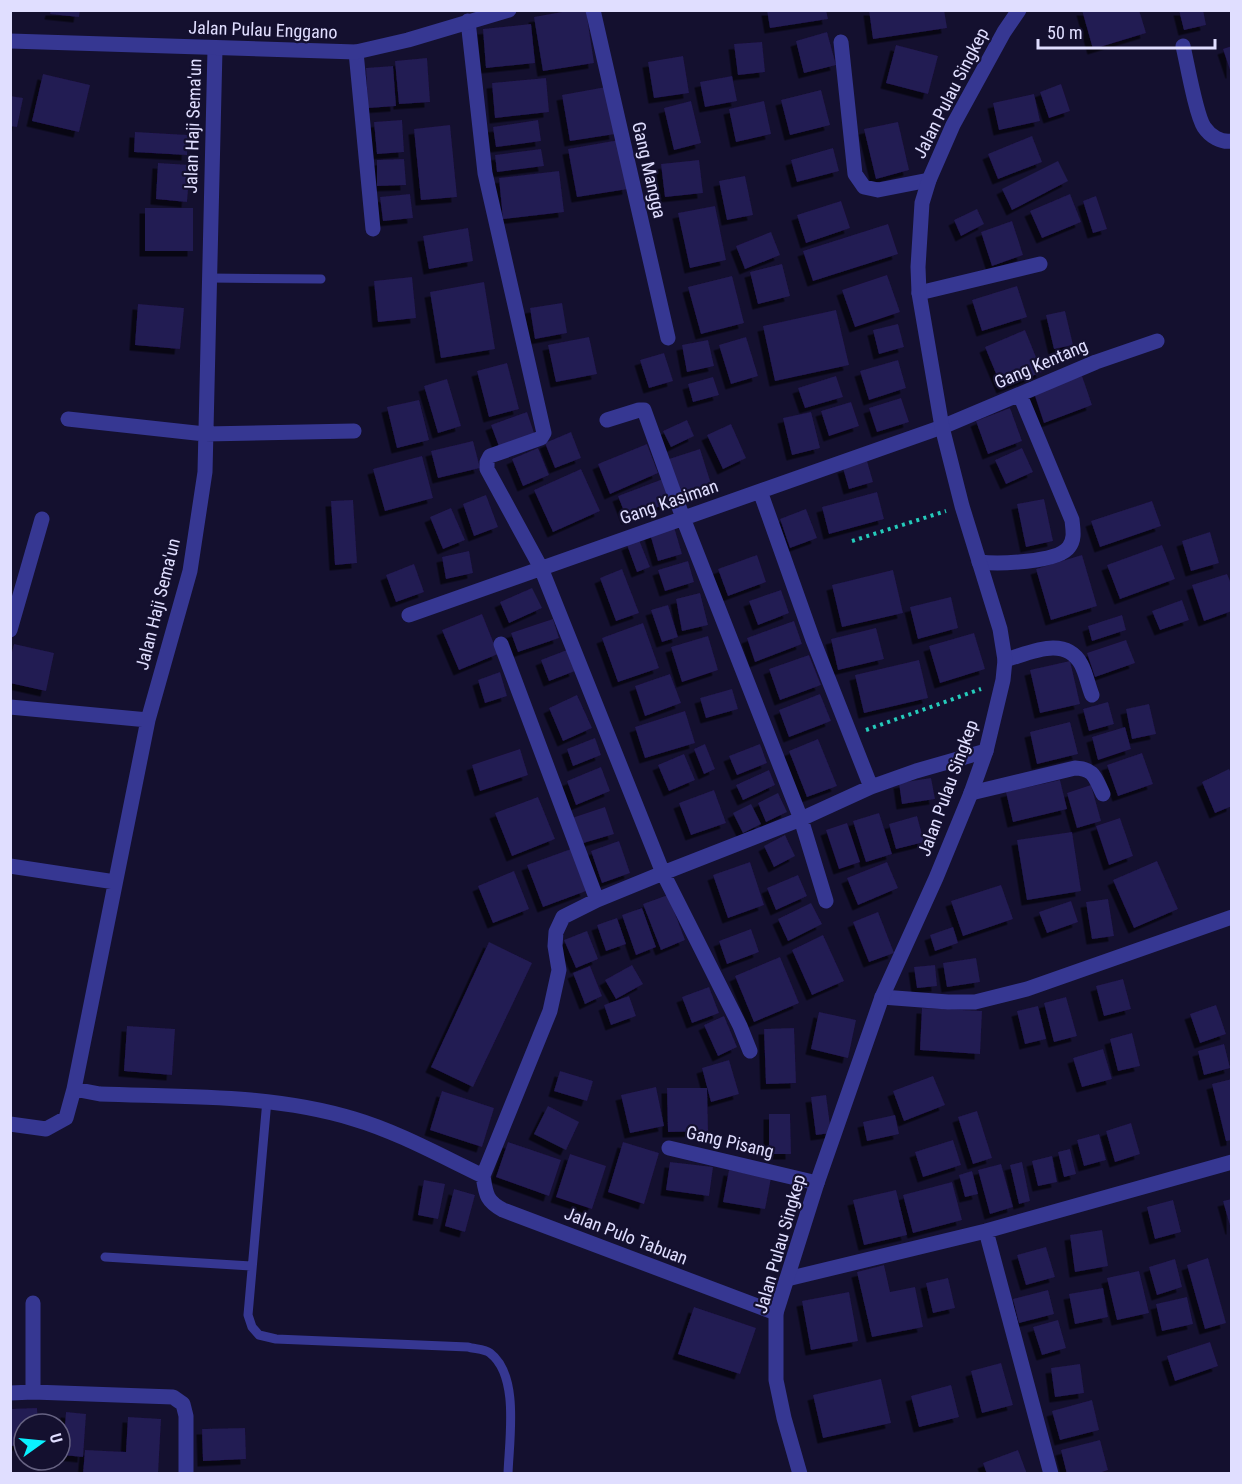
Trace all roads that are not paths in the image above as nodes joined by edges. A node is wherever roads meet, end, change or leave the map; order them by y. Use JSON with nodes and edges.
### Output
{"nodes":[{"id":1,"x":508,"y":10,"type":"edge"},
{"id":2,"x":593,"y":10,"type":"edge"},
{"id":3,"x":1019,"y":10,"type":"edge"},
{"id":4,"x":468,"y":21,"type":"junction"},
{"id":5,"x":10,"y":41,"type":"edge"},
{"id":6,"x":841,"y":42,"type":"dead end"},
{"id":7,"x":1183,"y":46,"type":"dead end"},
{"id":8,"x":215,"y":49,"type":"junction"},
{"id":9,"x":356,"y":52,"type":"junction"},
{"id":10,"x":1232,"y":141,"type":"edge"},
{"id":11,"x":929,"y":180,"type":"junction"},
{"id":12,"x":373,"y":229,"type":"dead end"},
{"id":13,"x":1040,"y":264,"type":"dead end"},
{"id":14,"x":208,"y":278,"type":"junction"},
{"id":15,"x":321,"y":279,"type":"dead end"},
{"id":16,"x":919,"y":293,"type":"junction"},
{"id":17,"x":668,"y":338,"type":"dead end"},
{"id":18,"x":1157,"y":341,"type":"dead end"},
{"id":19,"x":1020,"y":395,"type":"junction"},
{"id":20,"x":68,"y":419,"type":"dead end"},
{"id":21,"x":607,"y":420,"type":"dead end"},
{"id":22,"x":942,"y":427,"type":"junction"},
{"id":23,"x":354,"y":431,"type":"dead end"},
{"id":24,"x":205,"y":434,"type":"junction"},
{"id":25,"x":760,"y":491,"type":"junction"},
{"id":26,"x":683,"y":518,"type":"junction"},
{"id":27,"x":42,"y":519,"type":"dead end"},
{"id":28,"x":979,"y":562,"type":"junction"},
{"id":29,"x":541,"y":568,"type":"junction"},
{"id":30,"x":409,"y":615,"type":"dead end"},
{"id":31,"x":10,"y":630,"type":"edge"},
{"id":32,"x":501,"y":644,"type":"dead end"},
{"id":33,"x":1005,"y":660,"type":"junction"},
{"id":34,"x":1092,"y":695,"type":"dead end"},
{"id":35,"x":10,"y":707,"type":"edge"},
{"id":36,"x":148,"y":720,"type":"junction"},
{"id":37,"x":986,"y":751,"type":"junction"},
{"id":38,"x":871,"y":787,"type":"junction"},
{"id":39,"x":972,"y":793,"type":"junction"},
{"id":40,"x":1103,"y":794,"type":"dead end"},
{"id":41,"x":801,"y":819,"type":"junction"},
{"id":42,"x":10,"y":866,"type":"edge"},
{"id":43,"x":663,"y":873,"type":"junction"},
{"id":44,"x":115,"y":882,"type":"junction"},
{"id":45,"x":597,"y":900,"type":"junction"},
{"id":46,"x":826,"y":901,"type":"dead end"},
{"id":47,"x":1232,"y":917,"type":"edge"},
{"id":48,"x":882,"y":997,"type":"junction"},
{"id":49,"x":750,"y":1051,"type":"dead end"},
{"id":50,"x":74,"y":1089,"type":"junction"},
{"id":51,"x":267,"y":1100,"type":"junction"},
{"id":52,"x":10,"y":1124,"type":"edge"},
{"id":53,"x":669,"y":1148,"type":"dead end"},
{"id":54,"x":1232,"y":1162,"type":"edge"},
{"id":55,"x":483,"y":1176,"type":"junction"},
{"id":56,"x":818,"y":1184,"type":"junction"},
{"id":57,"x":986,"y":1231,"type":"junction"},
{"id":58,"x":105,"y":1257,"type":"dead end"},
{"id":59,"x":251,"y":1266,"type":"junction"},
{"id":60,"x":787,"y":1279,"type":"junction"},
{"id":61,"x":33,"y":1303,"type":"dead end"},
{"id":62,"x":776,"y":1313,"type":"junction"},
{"id":63,"x":33,"y":1392,"type":"junction"},
{"id":64,"x":10,"y":1393,"type":"edge"},
{"id":65,"x":186,"y":1473,"type":"edge"},
{"id":66,"x":508,"y":1473,"type":"edge"},
{"id":67,"x":800,"y":1473,"type":"edge"},
{"id":68,"x":1051,"y":1473,"type":"edge"}],
"edges":[{"from":1,"to":4,"type":"street","name":"Jalan Pulau Enggano"},
{"from":2,"to":17,"type":"street","name":"Gang Mangga"},
{"from":3,"to":11,"type":"street","name":"Jalan Pulau Singkep"},
{"from":4,"to":9,"type":"street","name":"Jalan Pulau Enggano"},
{"from":4,"to":29,"type":"street"},
{"from":5,"to":8,"type":"street","name":"Jalan Pulau Enggano"},
{"from":6,"to":11,"type":"street"},
{"from":7,"to":10,"type":"street"},
{"from":8,"to":9,"type":"street","name":"Jalan Pulau Enggano"},
{"from":8,"to":14,"type":"street","name":"Jalan Haji Sema'un"},
{"from":9,"to":12,"type":"street"},
{"from":11,"to":16,"type":"street","name":"Jalan Pulau Singkep"},
{"from":13,"to":16,"type":"street"},
{"from":14,"to":15,"type":"lane"},
{"from":14,"to":24,"type":"street","name":"Jalan Haji Sema'un"},
{"from":16,"to":22,"type":"street","name":"Jalan Pulau Singkep"},
{"from":18,"to":19,"type":"street","name":"Gang Kentang"},
{"from":19,"to":22,"type":"street","name":"Gang Kentang"},
{"from":19,"to":28,"type":"street"},
{"from":20,"to":24,"type":"street"},
{"from":21,"to":26,"type":"street"},
{"from":22,"to":25,"type":"street","name":"Gang Kasiman"},
{"from":22,"to":28,"type":"street","name":"Jalan Pulau Singkep"},
{"from":23,"to":24,"type":"street"},
{"from":24,"to":36,"type":"street","name":"Jalan Haji Sema'un"},
{"from":25,"to":26,"type":"street","name":"Gang Kasiman"},
{"from":25,"to":38,"type":"street"},
{"from":26,"to":29,"type":"street","name":"Gang Kasiman"},
{"from":26,"to":41,"type":"street"},
{"from":27,"to":31,"type":"street"},
{"from":28,"to":33,"type":"street","name":"Jalan Pulau Singkep"},
{"from":29,"to":30,"type":"street","name":"Gang Kasiman"},
{"from":29,"to":43,"type":"street"},
{"from":32,"to":45,"type":"street"},
{"from":33,"to":34,"type":"street"},
{"from":33,"to":37,"type":"street","name":"Jalan Pulau Singkep"},
{"from":35,"to":36,"type":"street"},
{"from":36,"to":44,"type":"street","name":"Jalan Haji Sema'un"},
{"from":37,"to":38,"type":"street"},
{"from":37,"to":39,"type":"street","name":"Jalan Pulau Singkep"},
{"from":38,"to":41,"type":"street"},
{"from":39,"to":40,"type":"street"},
{"from":39,"to":48,"type":"street","name":"Jalan Pulau Singkep"},
{"from":41,"to":43,"type":"street"},
{"from":41,"to":46,"type":"street"},
{"from":42,"to":44,"type":"street"},
{"from":43,"to":45,"type":"street"},
{"from":43,"to":49,"type":"street"},
{"from":44,"to":50,"type":"street","name":"Jalan Haji Sema'un"},
{"from":45,"to":55,"type":"street"},
{"from":47,"to":48,"type":"street"},
{"from":48,"to":56,"type":"street","name":"Jalan Pulau Singkep"},
{"from":50,"to":51,"type":"street"},
{"from":50,"to":52,"type":"street","name":"Jalan Haji Sema'un"},
{"from":51,"to":55,"type":"street"},
{"from":51,"to":59,"type":"lane"},
{"from":53,"to":56,"type":"street","name":"Gang Pisang"},
{"from":54,"to":57,"type":"street"},
{"from":55,"to":62,"type":"street","name":"Jalan Pulo Tabuan"},
{"from":56,"to":60,"type":"street","name":"Jalan Pulau Singkep"},
{"from":57,"to":60,"type":"street"},
{"from":57,"to":68,"type":"street"},
{"from":58,"to":59,"type":"lane"},
{"from":59,"to":66,"type":"lane"},
{"from":60,"to":62,"type":"street","name":"Jalan Pulau Singkep"},
{"from":61,"to":63,"type":"street"},
{"from":62,"to":67,"type":"street","name":"Jalan Pulau Singkep"},
{"from":63,"to":64,"type":"street"},
{"from":63,"to":65,"type":"street"}]}
